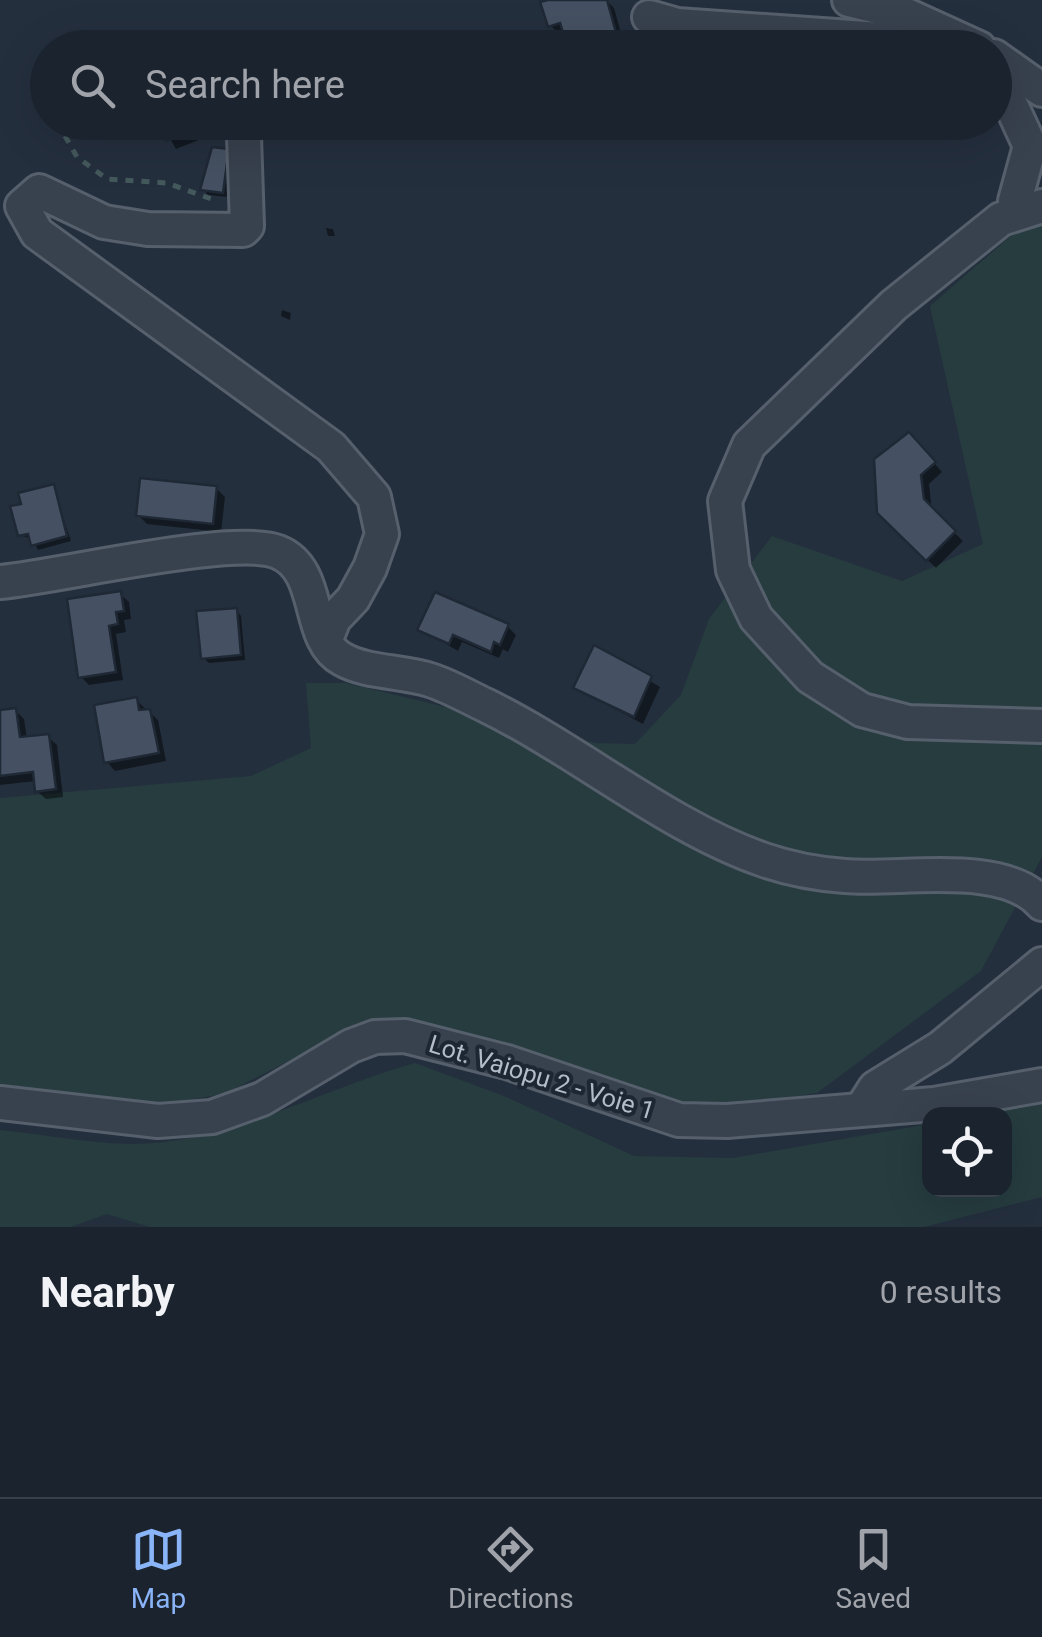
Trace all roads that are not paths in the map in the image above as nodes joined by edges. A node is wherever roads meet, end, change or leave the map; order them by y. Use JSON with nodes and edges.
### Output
{"nodes":[{"id":1,"x":849,"y":0,"type":"edge"},
{"id":2,"x":650,"y":17,"type":"dead end"},
{"id":3,"x":750,"y":30,"type":"edge"},
{"id":4,"x":939,"y":30,"type":"edge"},
{"id":5,"x":1012,"y":69,"type":"edge"},
{"id":6,"x":1042,"y":90,"type":"edge"},
{"id":7,"x":1012,"y":108,"type":"edge"},
{"id":8,"x":244,"y":140,"type":"edge"},
{"id":9,"x":1042,"y":166,"type":"edge"},
{"id":10,"x":1019,"y":209,"type":"edge"},
{"id":11,"x":0,"y":582,"type":"edge"},
{"id":12,"x":326,"y":639,"type":"junction"},
{"id":13,"x":1042,"y":726,"type":"edge"},
{"id":14,"x":1042,"y":904,"type":"edge"},
{"id":15,"x":1042,"y":964,"type":"edge"},
{"id":16,"x":1042,"y":1084,"type":"edge"},
{"id":17,"x":0,"y":1103,"type":"edge"},
{"id":18,"x":863,"y":1107,"type":"junction"}],
"edges":[{"from":1,"to":4,"type":"street"},
{"from":2,"to":3,"type":"street"},
{"from":5,"to":6,"type":"street"},
{"from":7,"to":10,"type":"street"},
{"from":8,"to":12,"type":"street"},
{"from":9,"to":10,"type":"street"},
{"from":10,"to":13,"type":"street"},
{"from":11,"to":12,"type":"street"},
{"from":12,"to":14,"type":"street"},
{"from":15,"to":18,"type":"street"},
{"from":16,"to":18,"type":"street","name":"Lot. Vaiopu 2 - Voie 1"},
{"from":17,"to":18,"type":"street","name":"Lot. Vaiopu 2 - Voie 1"}]}
